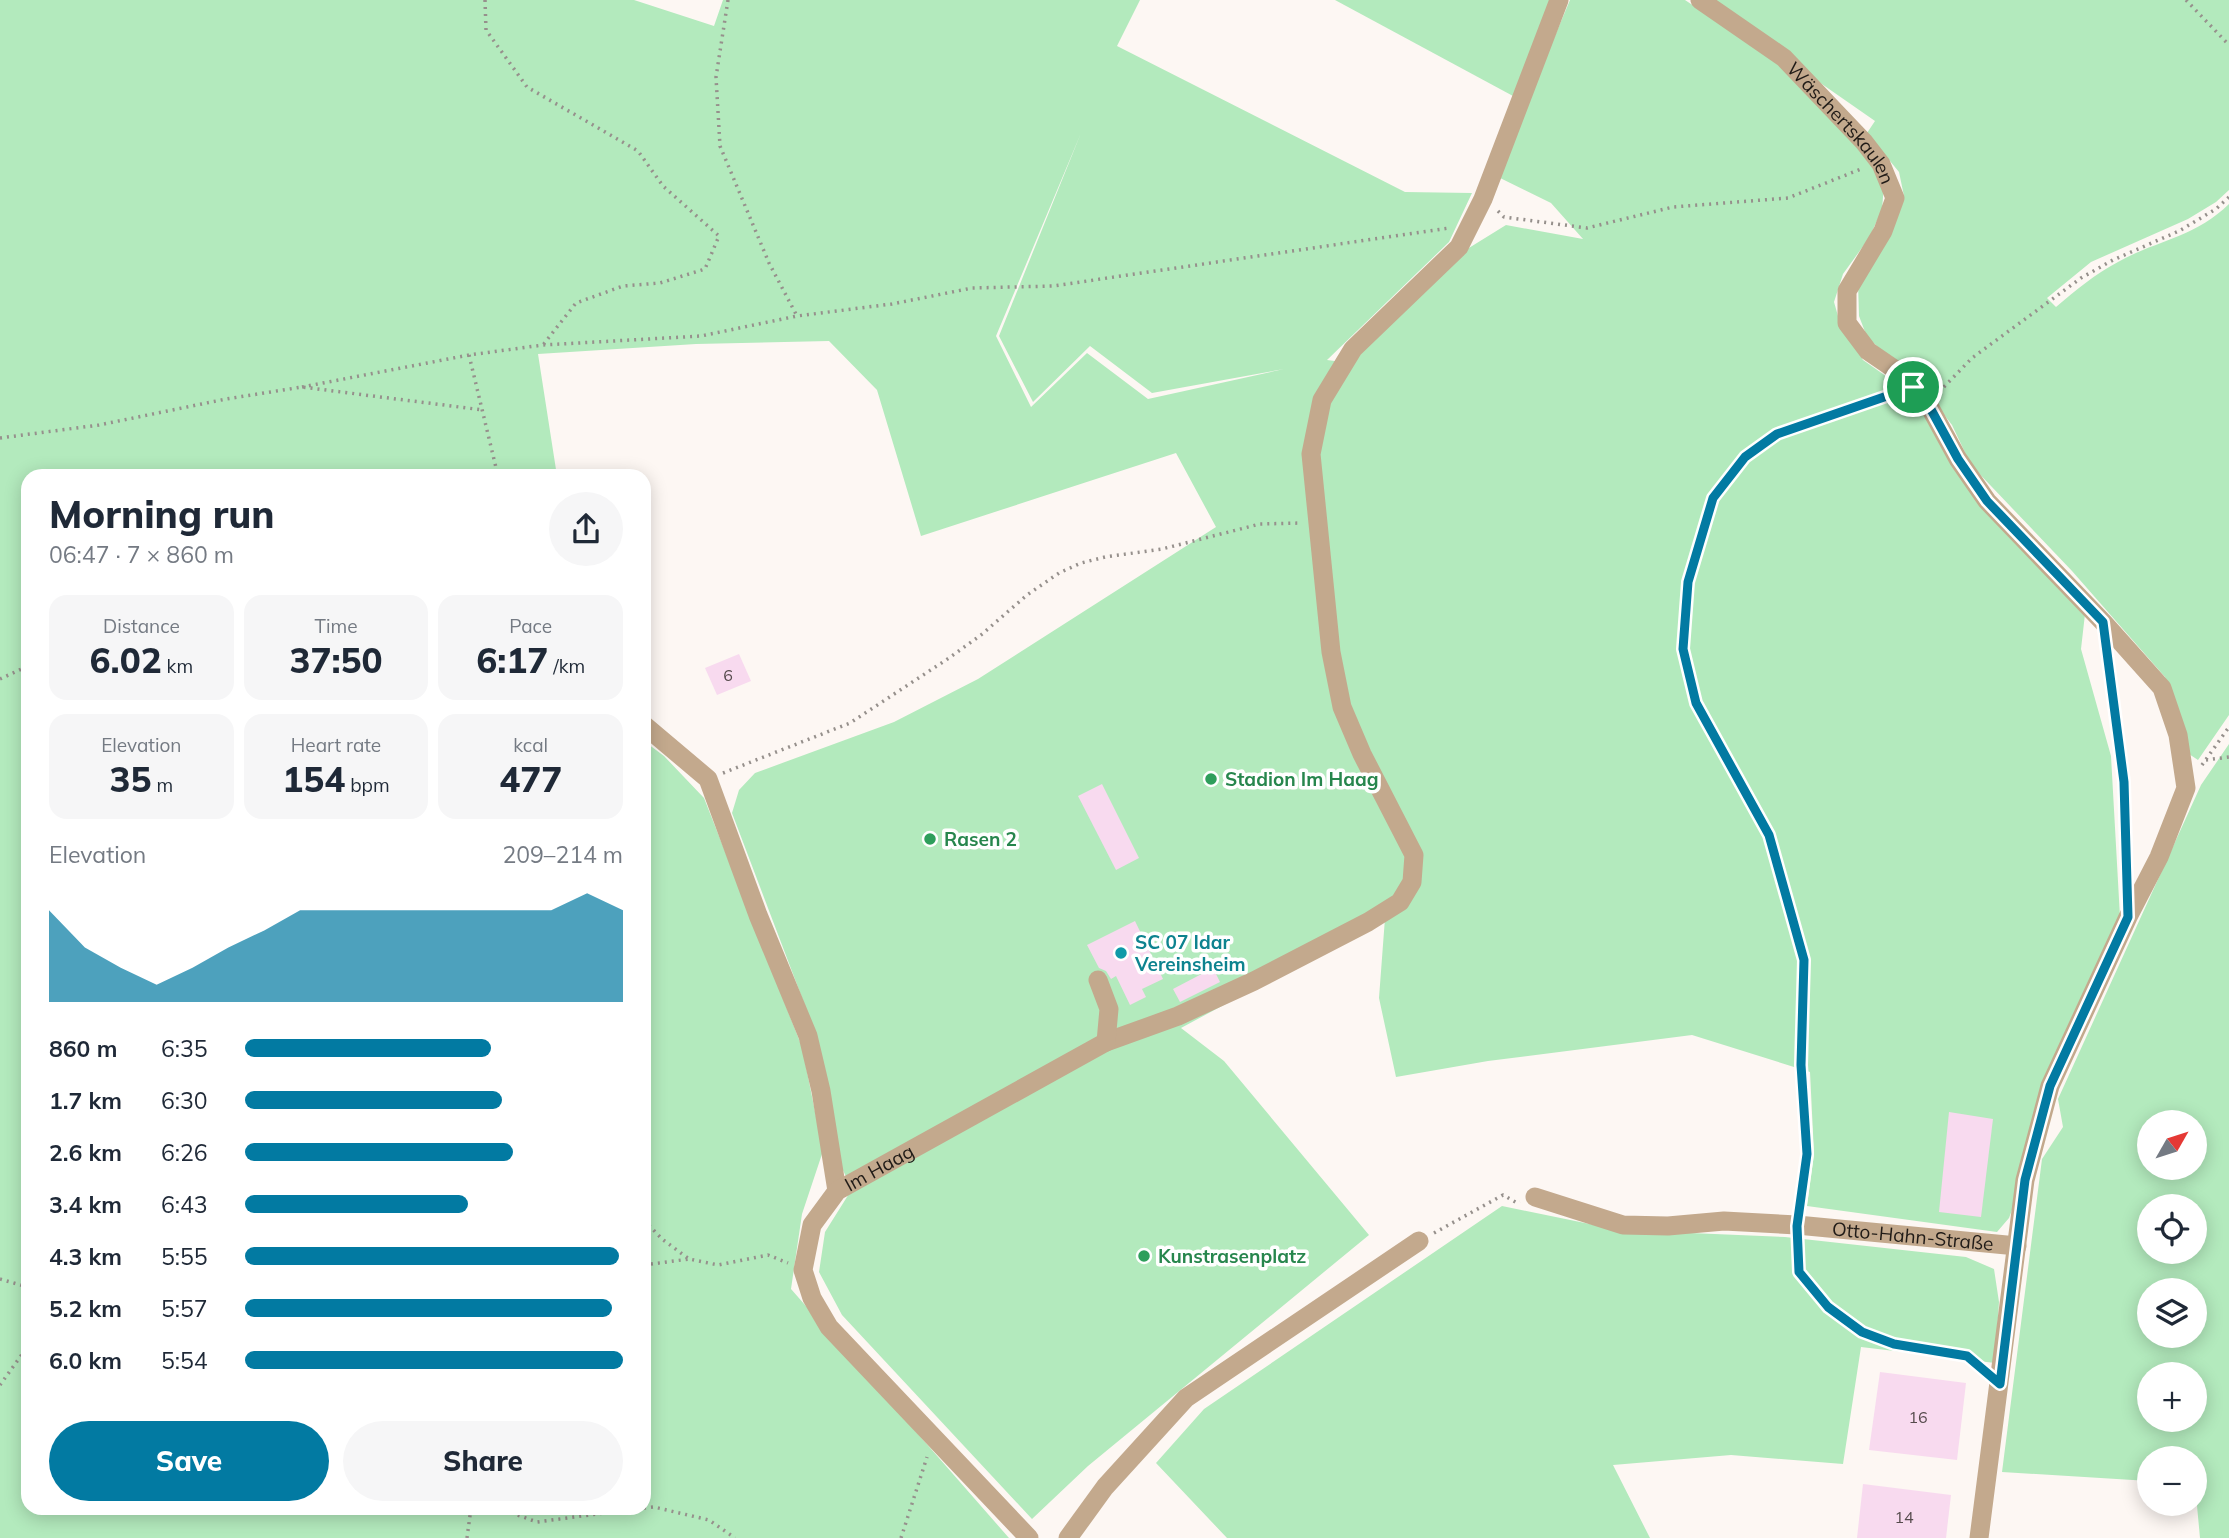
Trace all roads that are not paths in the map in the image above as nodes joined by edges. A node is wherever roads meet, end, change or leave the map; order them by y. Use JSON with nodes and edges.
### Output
{"nodes":[{"id":1,"x":1559,"y":0,"type":"edge"},
{"id":2,"x":1700,"y":0,"type":"edge"},
{"id":3,"x":651,"y":731,"type":"edge"},
{"id":4,"x":1098,"y":980,"type":"dead end"},
{"id":5,"x":1106,"y":1042,"type":"junction"},
{"id":6,"x":837,"y":1191,"type":"junction"},
{"id":7,"x":1535,"y":1197,"type":"road end"},
{"id":8,"x":1419,"y":1241,"type":"road end"},
{"id":9,"x":2017,"y":1246,"type":"junction"},
{"id":10,"x":1029,"y":1538,"type":"edge"},
{"id":11,"x":1068,"y":1538,"type":"edge"},
{"id":12,"x":1979,"y":1538,"type":"edge"}],
"edges":[{"from":1,"to":5,"type":"street","name":"Im Haag"},
{"from":2,"to":9,"type":"street","name":"Wäschertskaulen"},
{"from":3,"to":6,"type":"street"},
{"from":4,"to":5,"type":"street"},
{"from":5,"to":6,"type":"street","name":"Im Haag"},
{"from":6,"to":10,"type":"street","name":"Im Haag"},
{"from":7,"to":9,"type":"street","name":"Otto-Hahn-Straße"},
{"from":8,"to":11,"type":"street"},
{"from":9,"to":12,"type":"street"}]}
